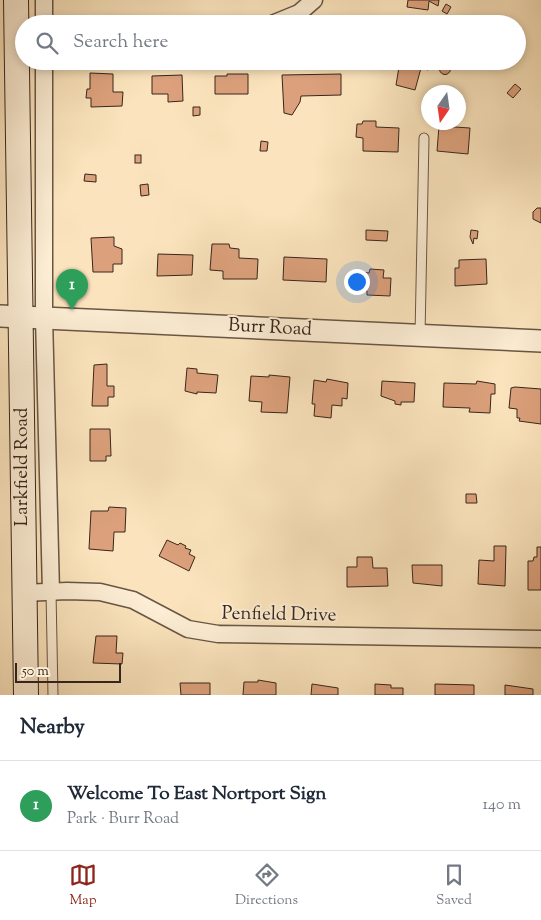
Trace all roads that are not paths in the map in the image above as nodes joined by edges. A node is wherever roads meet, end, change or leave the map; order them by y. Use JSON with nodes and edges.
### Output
{"nodes":[{"id":1,"x":16,"y":0,"type":"edge"},
{"id":2,"x":44,"y":0,"type":"edge"},
{"id":3,"x":314,"y":0,"type":"edge"},
{"id":4,"x":44,"y":15,"type":"edge"},
{"id":5,"x":294,"y":15,"type":"edge"},
{"id":6,"x":13,"y":33,"type":"edge"},
{"id":7,"x":44,"y":70,"type":"edge"},
{"id":8,"x":424,"y":138,"type":"dead end"},
{"id":9,"x":10,"y":316,"type":"edge"},
{"id":10,"x":44,"y":317,"type":"junction"},
{"id":11,"x":420,"y":335,"type":"junction"},
{"id":12,"x":541,"y":341,"type":"edge"},
{"id":13,"x":51,"y":592,"type":"junction"},
{"id":14,"x":24,"y":593,"type":"junction"},
{"id":15,"x":541,"y":639,"type":"edge"},
{"id":16,"x":26,"y":695,"type":"edge"},
{"id":17,"x":53,"y":695,"type":"edge"}],
"edges":[{"from":1,"to":6,"type":"main road","name":"Larkfield Road"},
{"from":2,"to":4,"type":"street"},
{"from":3,"to":5,"type":"street"},
{"from":6,"to":9,"type":"main road","name":"Larkfield Road"},
{"from":7,"to":10,"type":"street","name":"Larkfield Road"},
{"from":8,"to":11,"type":"lane"},
{"from":9,"to":10,"type":"street","name":"Burr Road"},
{"from":9,"to":14,"type":"main road","name":"Larkfield Road"},
{"from":10,"to":11,"type":"street","name":"Burr Road"},
{"from":10,"to":13,"type":"street","name":"Larkfield Road"},
{"from":11,"to":12,"type":"street","name":"Burr Road"},
{"from":13,"to":14,"type":"street","name":"Penfield Drive"},
{"from":13,"to":15,"type":"street","name":"Penfield Drive"},
{"from":13,"to":17,"type":"lane"},
{"from":14,"to":16,"type":"main road","name":"Larkfield Road"}]}
